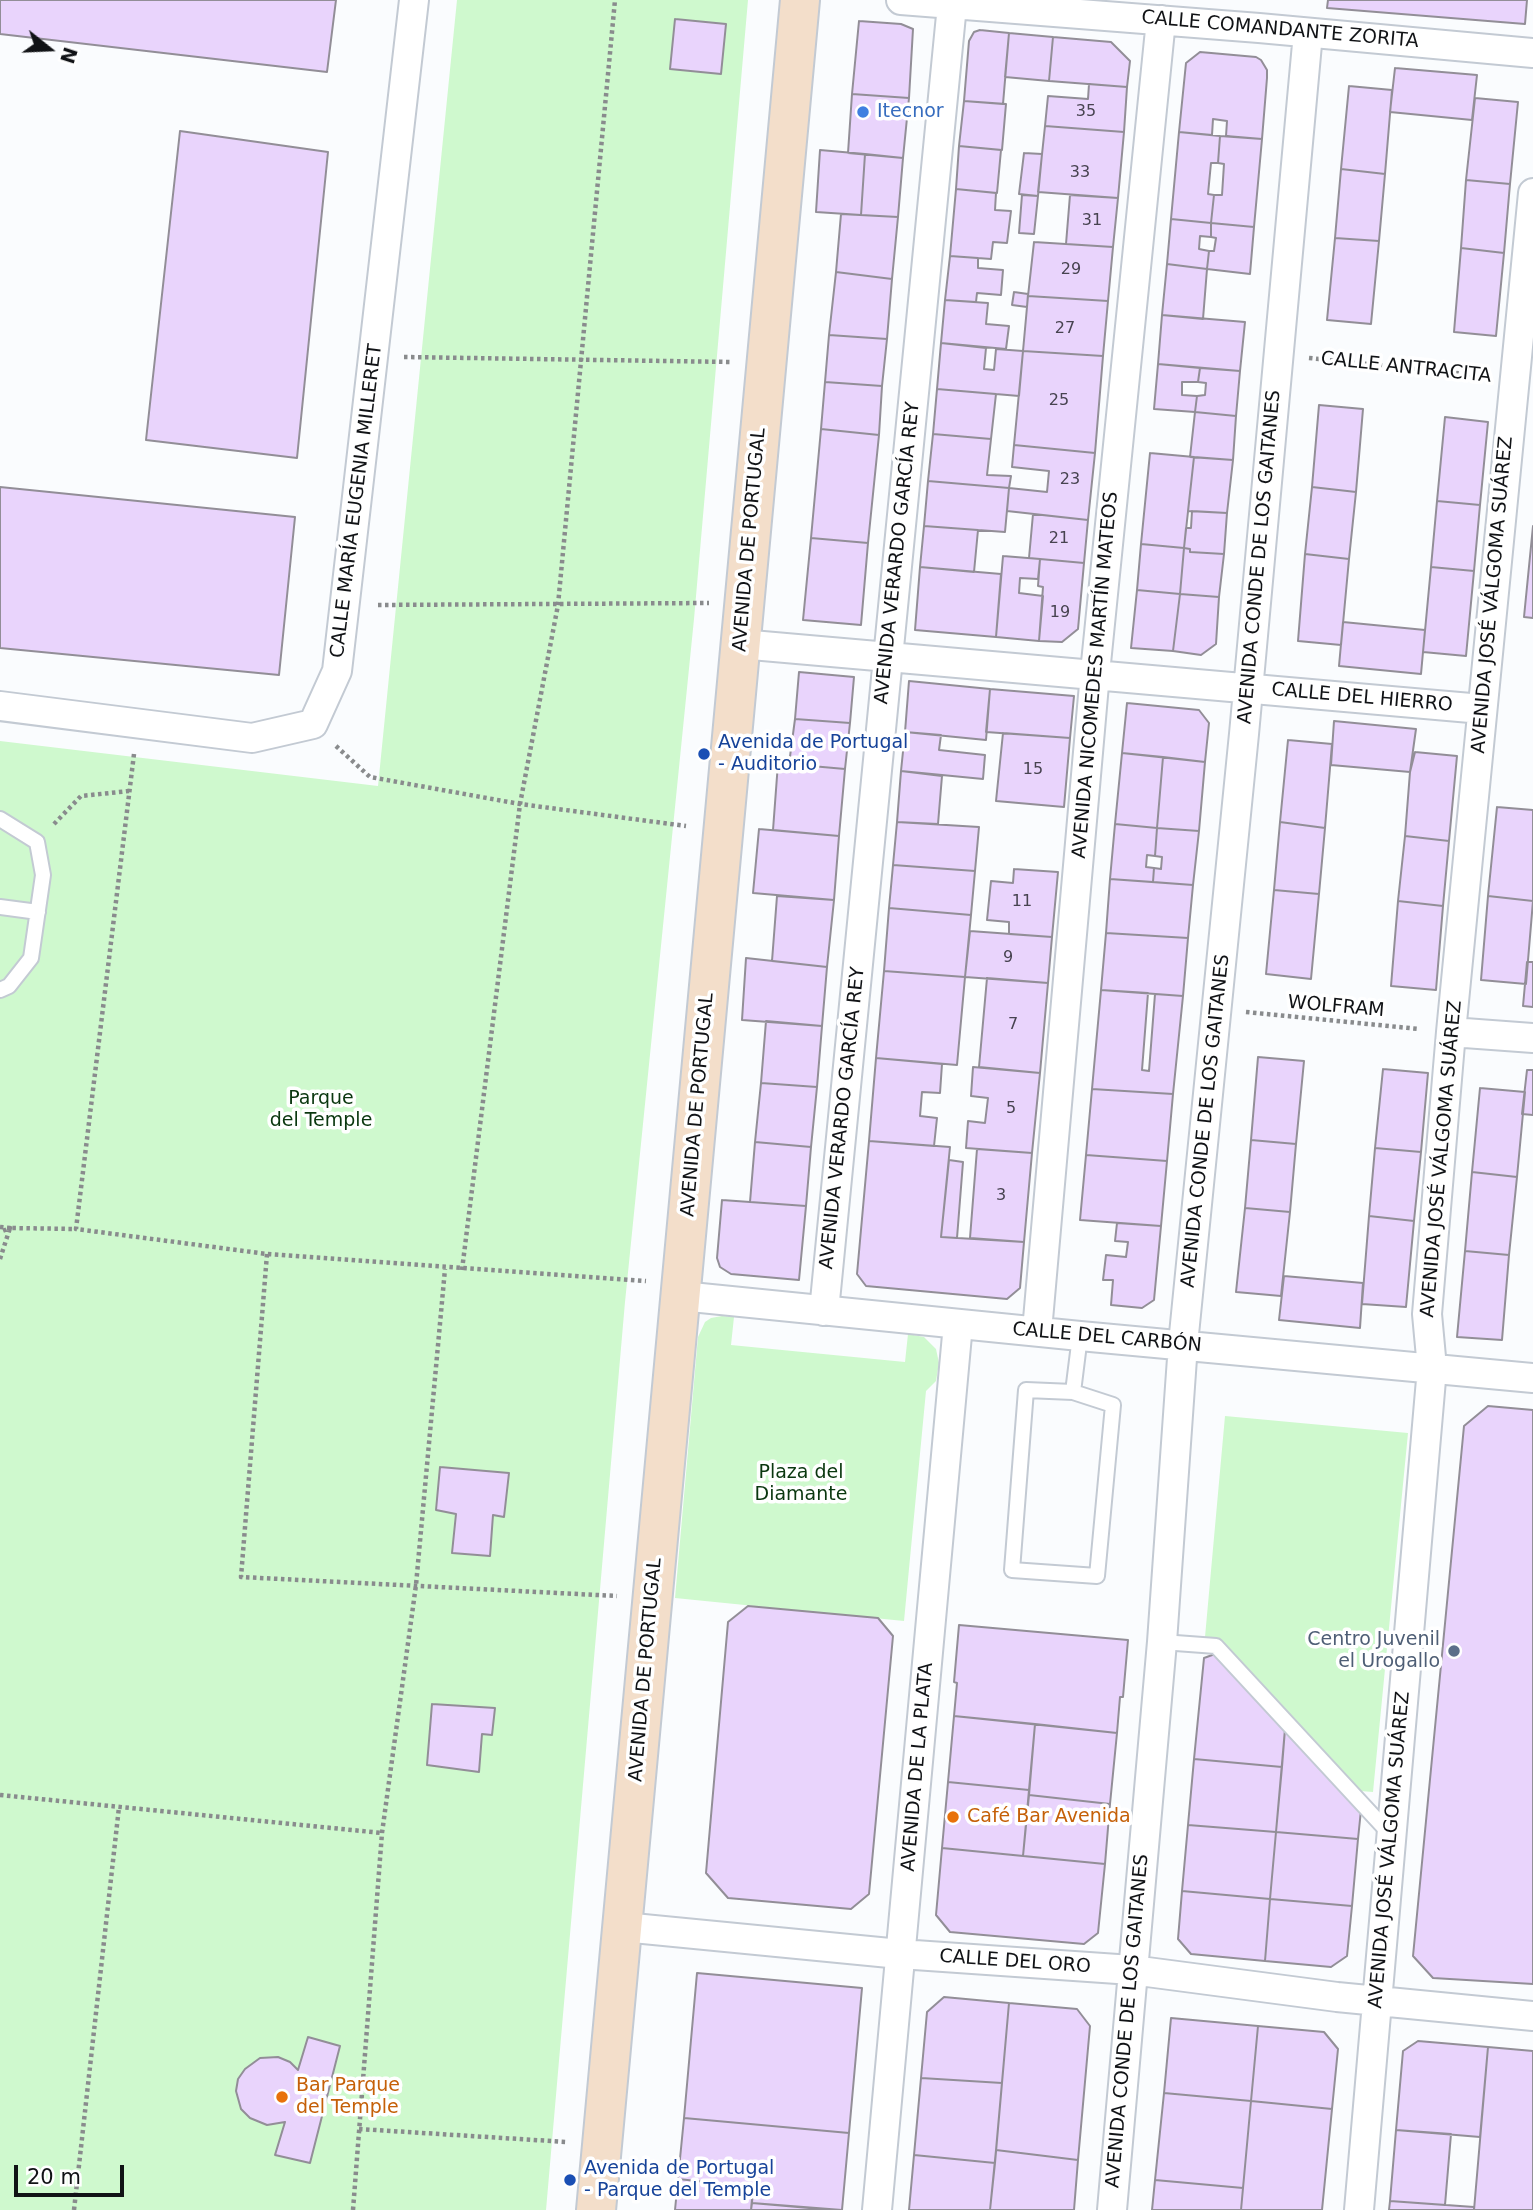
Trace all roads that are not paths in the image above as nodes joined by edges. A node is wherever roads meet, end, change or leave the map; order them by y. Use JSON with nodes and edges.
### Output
{"nodes":[{"id":1,"x":414,"y":0,"type":"edge"},
{"id":2,"x":800,"y":0,"type":"edge"},
{"id":3,"x":901,"y":0,"type":"edge"},
{"id":4,"x":952,"y":5,"type":"junction"},
{"id":5,"x":1161,"y":20,"type":"junction"},
{"id":6,"x":1308,"y":33,"type":"junction"},
{"id":7,"x":1533,"y":53,"type":"edge"},
{"id":8,"x":1533,"y":193,"type":"edge"},
{"id":9,"x":1523,"y":380,"type":"edge"},
{"id":10,"x":740,"y":644,"type":"junction"},
{"id":11,"x":887,"y":656,"type":"junction"},
{"id":12,"x":1095,"y":673,"type":"junction"},
{"id":13,"x":1248,"y":687,"type":"junction"},
{"id":14,"x":0,"y":706,"type":"edge"},
{"id":15,"x":1482,"y":709,"type":"junction"},
{"id":16,"x":0,"y":819,"type":"edge"},
{"id":17,"x":0,"y":907,"type":"edge"},
{"id":18,"x":37,"y":912,"type":"junction"},
{"id":19,"x":0,"y":990,"type":"edge"},
{"id":20,"x":1451,"y":1032,"type":"junction"},
{"id":21,"x":1533,"y":1038,"type":"edge"},
{"id":22,"x":681,"y":1290,"type":"junction"},
{"id":23,"x":824,"y":1311,"type":"junction"},
{"id":24,"x":958,"y":1324,"type":"junction"},
{"id":25,"x":1037,"y":1331,"type":"junction"},
{"id":26,"x":1080,"y":1336,"type":"junction"},
{"id":27,"x":1183,"y":1344,"type":"junction"},
{"id":28,"x":1432,"y":1368,"type":"junction"},
{"id":29,"x":1533,"y":1377,"type":"edge"},
{"id":30,"x":1073,"y":1392,"type":"junction"},
{"id":31,"x":1162,"y":1642,"type":"junction"},
{"id":32,"x":1391,"y":1835,"type":"junction"},
{"id":33,"x":623,"y":1927,"type":"junction"},
{"id":34,"x":900,"y":1954,"type":"junction"},
{"id":35,"x":1132,"y":1970,"type":"junction"},
{"id":36,"x":1377,"y":2001,"type":"junction"},
{"id":37,"x":1533,"y":2016,"type":"edge"},
{"id":38,"x":596,"y":2210,"type":"edge"},
{"id":39,"x":877,"y":2210,"type":"edge"},
{"id":40,"x":1112,"y":2210,"type":"edge"},
{"id":41,"x":1359,"y":2210,"type":"edge"}],
"edges":[{"from":1,"to":14,"type":"street","name":"CALLE MARÍA EUGENIA MILLERET"},
{"from":2,"to":10,"type":"main road","name":"AVENIDA DE PORTUGAL"},
{"from":3,"to":4,"type":"street","name":"CALLE COMANDANTE ZORITA"},
{"from":4,"to":5,"type":"street","name":"CALLE COMANDANTE ZORITA"},
{"from":4,"to":11,"type":"street","name":"AVENIDA VERARDO GARCÍA REY"},
{"from":5,"to":6,"type":"street","name":"CALLE COMANDANTE ZORITA"},
{"from":5,"to":12,"type":"street","name":"AVENIDA NICOMEDES MARTÍN MATEOS"},
{"from":6,"to":7,"type":"street","name":"CALLE COMANDANTE ZORITA"},
{"from":6,"to":13,"type":"street","name":"AVENIDA CONDE DE LOS GAITANES"},
{"from":8,"to":9,"type":"street","name":"AVENIDA JOSÉ VÁLGOMA SUÁREZ"},
{"from":9,"to":15,"type":"street","name":"AVENIDA JOSÉ VÁLGOMA SUÁREZ"},
{"from":10,"to":11,"type":"street","name":"CALLE DEL HIERRO"},
{"from":10,"to":22,"type":"main road","name":"AVENIDA DE PORTUGAL"},
{"from":11,"to":12,"type":"street","name":"CALLE DEL HIERRO"},
{"from":11,"to":23,"type":"street","name":"AVENIDA VERARDO GARCÍA REY"},
{"from":12,"to":13,"type":"street","name":"CALLE DEL HIERRO"},
{"from":12,"to":25,"type":"street","name":"AVENIDA NICOMEDES MARTÍN MATEOS"},
{"from":13,"to":15,"type":"street","name":"CALLE DEL HIERRO"},
{"from":13,"to":27,"type":"street","name":"AVENIDA CONDE DE LOS GAITANES"},
{"from":15,"to":20,"type":"street","name":"AVENIDA JOSÉ VÁLGOMA SUÁREZ"},
{"from":16,"to":18,"type":"lane"},
{"from":17,"to":18,"type":"lane"},
{"from":18,"to":19,"type":"lane"},
{"from":20,"to":21,"type":"street"},
{"from":20,"to":28,"type":"street","name":"AVENIDA JOSÉ VÁLGOMA SUÁREZ"},
{"from":22,"to":23,"type":"street","name":"CALLE DEL CARBÓN"},
{"from":22,"to":33,"type":"main road","name":"AVENIDA DE PORTUGAL"},
{"from":23,"to":24,"type":"street","name":"CALLE DEL CARBÓN"},
{"from":24,"to":25,"type":"street","name":"CALLE DEL CARBÓN"},
{"from":24,"to":34,"type":"street","name":"AVENIDA DE LA PLATA"},
{"from":25,"to":26,"type":"street","name":"CALLE DEL CARBÓN"},
{"from":26,"to":27,"type":"street","name":"CALLE DEL CARBÓN"},
{"from":26,"to":30,"type":"lane"},
{"from":27,"to":28,"type":"street","name":"CALLE DEL CARBÓN"},
{"from":27,"to":31,"type":"street","name":"AVENIDA CONDE DE LOS GAITANES"},
{"from":28,"to":29,"type":"street","name":"CALLE DEL CARBÓN"},
{"from":28,"to":32,"type":"street","name":"AVENIDA JOSÉ VÁLGOMA SUÁREZ"},
{"from":30,"to":30,"type":"lane"},
{"from":31,"to":32,"type":"lane"},
{"from":31,"to":35,"type":"street","name":"AVENIDA CONDE DE LOS GAITANES"},
{"from":32,"to":36,"type":"street","name":"AVENIDA JOSÉ VÁLGOMA SUÁREZ"},
{"from":33,"to":34,"type":"street","name":"CALLE DEL ORO"},
{"from":33,"to":38,"type":"main road","name":"AVENIDA DE PORTUGAL"},
{"from":34,"to":35,"type":"street","name":"CALLE DEL ORO"},
{"from":34,"to":39,"type":"street","name":"AVENIDA DE LA PLATA"},
{"from":35,"to":36,"type":"street","name":"CALLE DEL ORO"},
{"from":35,"to":40,"type":"street","name":"AVENIDA CONDE DE LOS GAITANES"},
{"from":36,"to":37,"type":"street","name":"CALLE DEL ORO"},
{"from":36,"to":41,"type":"street","name":"AVENIDA JOSÉ VÁLGOMA SUÁREZ"}]}
